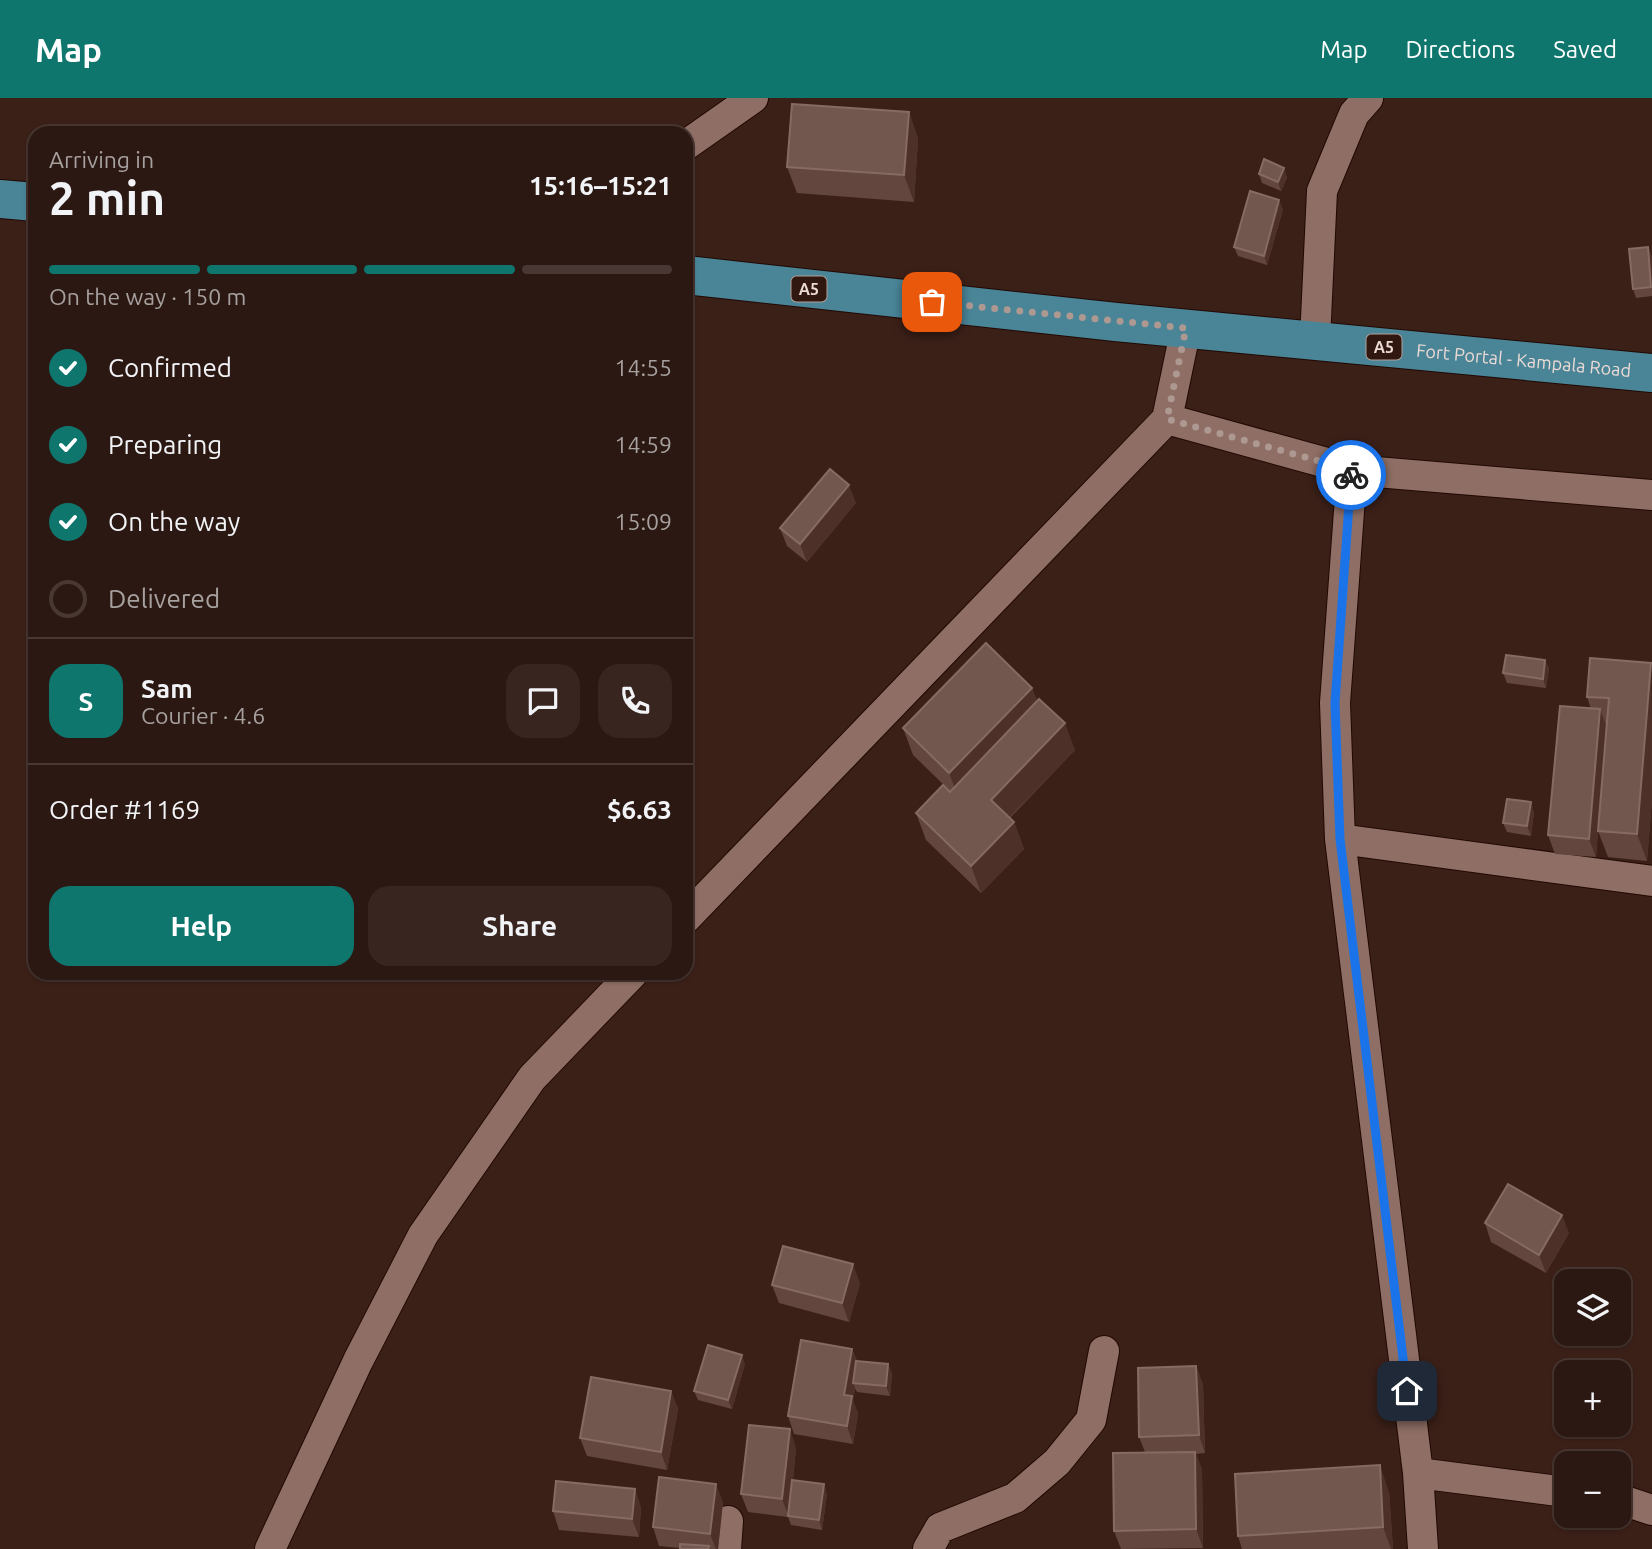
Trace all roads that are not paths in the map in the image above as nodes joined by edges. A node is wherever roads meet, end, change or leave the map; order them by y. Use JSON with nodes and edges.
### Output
{"nodes":[{"id":1,"x":753,"y":98,"type":"edge"},
{"id":2,"x":1357,"y":103,"type":"edge"},
{"id":3,"x":693,"y":140,"type":"edge"},
{"id":4,"x":0,"y":199,"type":"edge"},
{"id":5,"x":28,"y":201,"type":"edge"},
{"id":6,"x":693,"y":276,"type":"edge"},
{"id":7,"x":1186,"y":328,"type":"junction"},
{"id":8,"x":1315,"y":340,"type":"junction"},
{"id":9,"x":1652,"y":373,"type":"edge"},
{"id":10,"x":1167,"y":419,"type":"junction"},
{"id":11,"x":1352,"y":470,"type":"junction"},
{"id":12,"x":1652,"y":495,"type":"edge"},
{"id":13,"x":1340,"y":839,"type":"junction"},
{"id":14,"x":1652,"y":881,"type":"edge"},
{"id":15,"x":693,"y":911,"type":"edge"},
{"id":16,"x":626,"y":980,"type":"edge"},
{"id":17,"x":1104,"y":1351,"type":"dead end"},
{"id":18,"x":1418,"y":1473,"type":"junction"},
{"id":19,"x":1554,"y":1490,"type":"edge"},
{"id":20,"x":1631,"y":1503,"type":"edge"},
{"id":21,"x":1652,"y":1510,"type":"edge"},
{"id":22,"x":270,"y":1549,"type":"edge"},
{"id":23,"x":928,"y":1549,"type":"edge"},
{"id":24,"x":1423,"y":1549,"type":"edge"}],
"edges":[{"from":1,"to":3,"type":"street"},
{"from":2,"to":8,"type":"street"},
{"from":4,"to":5,"type":"main road"},
{"from":6,"to":7,"type":"main road","name":"Fort Portal - Kampala Road","number":"A5"},
{"from":7,"to":8,"type":"main road","name":"Fort Portal - Kampala Road","number":"A5"},
{"from":7,"to":10,"type":"street"},
{"from":8,"to":9,"type":"main road","name":"Fort Portal - Kampala Road","number":"A5"},
{"from":10,"to":11,"type":"street"},
{"from":10,"to":15,"type":"street"},
{"from":11,"to":12,"type":"street"},
{"from":11,"to":13,"type":"street"},
{"from":13,"to":14,"type":"street"},
{"from":13,"to":18,"type":"street"},
{"from":16,"to":22,"type":"street"},
{"from":17,"to":23,"type":"street"},
{"from":18,"to":19,"type":"street"},
{"from":18,"to":24,"type":"street"},
{"from":20,"to":21,"type":"street"}]}
